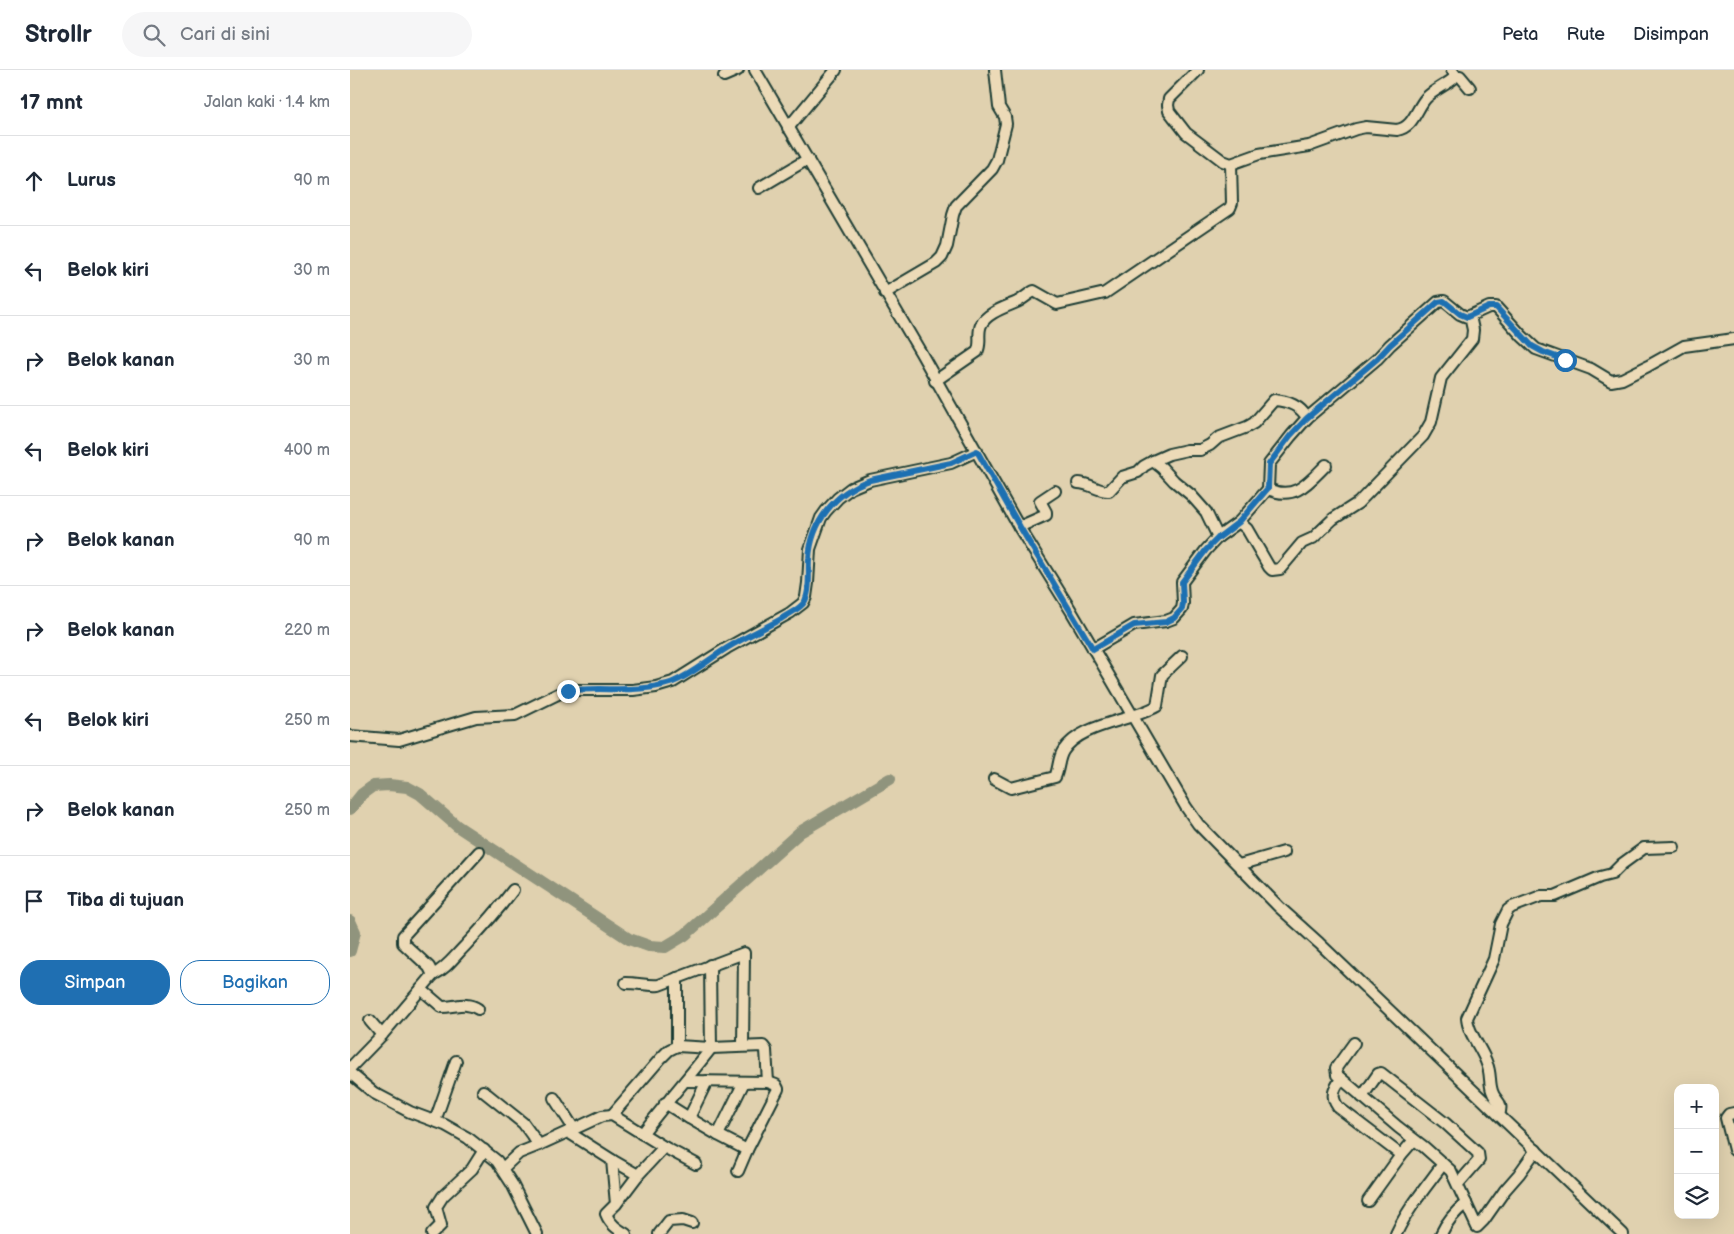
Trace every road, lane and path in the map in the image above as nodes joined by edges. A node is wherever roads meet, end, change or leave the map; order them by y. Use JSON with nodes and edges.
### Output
{"nodes":[{"id":1,"x":738,"y":70,"type":"edge"},
{"id":2,"x":755,"y":70,"type":"edge"},
{"id":3,"x":836,"y":70,"type":"edge"},
{"id":4,"x":995,"y":70,"type":"edge"},
{"id":5,"x":1198,"y":70,"type":"edge"},
{"id":6,"x":1458,"y":73,"type":"edge"},
{"id":7,"x":724,"y":76,"type":"dead end"},
{"id":8,"x":1470,"y":88,"type":"dead end"},
{"id":9,"x":788,"y":128,"type":"junction"},
{"id":10,"x":808,"y":159,"type":"junction"},
{"id":11,"x":1231,"y":164,"type":"junction"},
{"id":12,"x":759,"y":188,"type":"dead end"},
{"id":13,"x":885,"y":293,"type":"junction"},
{"id":14,"x":1470,"y":316,"type":"junction"},
{"id":15,"x":1734,"y":339,"type":"edge"},
{"id":16,"x":935,"y":381,"type":"junction"},
{"id":17,"x":1307,"y":418,"type":"junction"},
{"id":18,"x":977,"y":451,"type":"junction"},
{"id":19,"x":1153,"y":461,"type":"junction"},
{"id":20,"x":1326,"y":465,"type":"dead end"},
{"id":21,"x":1078,"y":483,"type":"dead end"},
{"id":22,"x":1268,"y":488,"type":"junction"},
{"id":23,"x":1055,"y":491,"type":"dead end"},
{"id":24,"x":1239,"y":522,"type":"junction"},
{"id":25,"x":1020,"y":527,"type":"junction"},
{"id":26,"x":1218,"y":538,"type":"junction"},
{"id":27,"x":1093,"y":649,"type":"junction"},
{"id":28,"x":1182,"y":656,"type":"dead end"},
{"id":29,"x":1132,"y":715,"type":"junction"},
{"id":30,"x":350,"y":736,"type":"edge"},
{"id":31,"x":994,"y":779,"type":"dead end"},
{"id":32,"x":1674,"y":847,"type":"dead end"},
{"id":33,"x":479,"y":852,"type":"dead end"},
{"id":34,"x":1284,"y":852,"type":"dead end"},
{"id":35,"x":1239,"y":865,"type":"junction"},
{"id":36,"x":513,"y":890,"type":"dead end"},
{"id":37,"x":710,"y":965,"type":"junction"},
{"id":38,"x":433,"y":975,"type":"junction"},
{"id":39,"x":677,"y":978,"type":"junction"},
{"id":40,"x":626,"y":983,"type":"dead end"},
{"id":41,"x":421,"y":990,"type":"junction"},
{"id":42,"x":478,"y":1009,"type":"dead end"},
{"id":43,"x":370,"y":1021,"type":"dead end"},
{"id":44,"x":382,"y":1035,"type":"junction"},
{"id":45,"x":1354,"y":1043,"type":"dead end"},
{"id":46,"x":677,"y":1046,"type":"junction"},
{"id":47,"x":744,"y":1046,"type":"junction"},
{"id":48,"x":711,"y":1048,"type":"junction"},
{"id":49,"x":456,"y":1061,"type":"dead end"},
{"id":50,"x":350,"y":1068,"type":"edge"},
{"id":51,"x":350,"y":1073,"type":"edge"},
{"id":52,"x":686,"y":1081,"type":"junction"},
{"id":53,"x":708,"y":1081,"type":"junction"},
{"id":54,"x":744,"y":1082,"type":"junction"},
{"id":55,"x":768,"y":1082,"type":"junction"},
{"id":56,"x":1340,"y":1082,"type":"junction"},
{"id":57,"x":483,"y":1091,"type":"dead end"},
{"id":58,"x":1362,"y":1097,"type":"junction"},
{"id":59,"x":554,"y":1098,"type":"dead end"},
{"id":60,"x":665,"y":1103,"type":"junction"},
{"id":61,"x":1734,"y":1113,"type":"edge"},
{"id":62,"x":612,"y":1115,"type":"junction"},
{"id":63,"x":1499,"y":1115,"type":"junction"},
{"id":64,"x":689,"y":1118,"type":"junction"},
{"id":65,"x":435,"y":1121,"type":"junction"},
{"id":66,"x":571,"y":1130,"type":"junction"},
{"id":67,"x":642,"y":1134,"type":"junction"},
{"id":68,"x":718,"y":1135,"type":"junction"},
{"id":69,"x":1414,"y":1140,"type":"junction"},
{"id":70,"x":539,"y":1145,"type":"junction"},
{"id":71,"x":664,"y":1147,"type":"junction"},
{"id":72,"x":1734,"y":1147,"type":"edge"},
{"id":73,"x":484,"y":1150,"type":"junction"},
{"id":74,"x":747,"y":1150,"type":"junction"},
{"id":75,"x":1536,"y":1150,"type":"junction"},
{"id":76,"x":1401,"y":1155,"type":"junction"},
{"id":77,"x":612,"y":1160,"type":"junction"},
{"id":78,"x":696,"y":1164,"type":"dead end"},
{"id":79,"x":1443,"y":1164,"type":"junction"},
{"id":80,"x":503,"y":1168,"type":"junction"},
{"id":81,"x":738,"y":1170,"type":"dead end"},
{"id":82,"x":638,"y":1175,"type":"junction"},
{"id":83,"x":1458,"y":1184,"type":"junction"},
{"id":84,"x":1368,"y":1201,"type":"dead end"},
{"id":85,"x":1466,"y":1203,"type":"junction"},
{"id":86,"x":616,"y":1204,"type":"junction"},
{"id":87,"x":692,"y":1223,"type":"dead end"},
{"id":88,"x":1478,"y":1230,"type":"edge"},
{"id":89,"x":432,"y":1234,"type":"edge"},
{"id":90,"x":537,"y":1234,"type":"edge"},
{"id":91,"x":626,"y":1234,"type":"edge"},
{"id":92,"x":659,"y":1234,"type":"edge"},
{"id":93,"x":1396,"y":1234,"type":"edge"},
{"id":94,"x":1441,"y":1234,"type":"edge"},
{"id":95,"x":1623,"y":1234,"type":"edge"}],
"edges":[{"from":1,"to":7,"type":"street"},
{"from":2,"to":9,"type":"street"},
{"from":3,"to":9,"type":"street"},
{"from":4,"to":13,"type":"street"},
{"from":5,"to":11,"type":"street"},
{"from":6,"to":8,"type":"street"},
{"from":6,"to":11,"type":"street"},
{"from":9,"to":10,"type":"street"},
{"from":10,"to":12,"type":"street"},
{"from":10,"to":13,"type":"street"},
{"from":11,"to":16,"type":"street"},
{"from":13,"to":16,"type":"street"},
{"from":14,"to":15,"type":"street"},
{"from":14,"to":17,"type":"street"},
{"from":14,"to":24,"type":"street"},
{"from":16,"to":18,"type":"street"},
{"from":17,"to":19,"type":"street"},
{"from":17,"to":22,"type":"street"},
{"from":18,"to":25,"type":"street"},
{"from":18,"to":30,"type":"street"},
{"from":19,"to":21,"type":"street"},
{"from":19,"to":26,"type":"street"},
{"from":20,"to":22,"type":"street"},
{"from":22,"to":24,"type":"street"},
{"from":23,"to":25,"type":"street"},
{"from":24,"to":26,"type":"street"},
{"from":25,"to":27,"type":"street"},
{"from":26,"to":27,"type":"street"},
{"from":27,"to":29,"type":"street"},
{"from":28,"to":29,"type":"street"},
{"from":29,"to":31,"type":"street"},
{"from":29,"to":35,"type":"street"},
{"from":32,"to":63,"type":"street"},
{"from":33,"to":38,"type":"street"},
{"from":34,"to":35,"type":"street"},
{"from":35,"to":63,"type":"street"},
{"from":36,"to":38,"type":"street"},
{"from":37,"to":39,"type":"street"},
{"from":37,"to":47,"type":"street"},
{"from":37,"to":48,"type":"street"},
{"from":38,"to":41,"type":"street"},
{"from":39,"to":40,"type":"street"},
{"from":39,"to":46,"type":"street"},
{"from":41,"to":42,"type":"street"},
{"from":41,"to":44,"type":"street"},
{"from":43,"to":44,"type":"street"},
{"from":44,"to":50,"type":"street"},
{"from":45,"to":56,"type":"street"},
{"from":46,"to":48,"type":"street"},
{"from":46,"to":62,"type":"street"},
{"from":47,"to":48,"type":"street"},
{"from":47,"to":55,"type":"street"},
{"from":48,"to":52,"type":"street"},
{"from":49,"to":65,"type":"street"},
{"from":51,"to":65,"type":"street"},
{"from":52,"to":53,"type":"street"},
{"from":52,"to":60,"type":"street"},
{"from":53,"to":54,"type":"street"},
{"from":53,"to":64,"type":"street"},
{"from":54,"to":55,"type":"street"},
{"from":54,"to":68,"type":"street"},
{"from":55,"to":74,"type":"street"},
{"from":56,"to":58,"type":"street"},
{"from":56,"to":76,"type":"street"},
{"from":57,"to":70,"type":"street"},
{"from":58,"to":69,"type":"street"},
{"from":58,"to":83,"type":"street"},
{"from":59,"to":66,"type":"street"},
{"from":60,"to":64,"type":"street"},
{"from":60,"to":67,"type":"street"},
{"from":61,"to":72,"type":"street"},
{"from":62,"to":66,"type":"street"},
{"from":62,"to":67,"type":"street"},
{"from":63,"to":75,"type":"street"},
{"from":64,"to":68,"type":"street"},
{"from":65,"to":73,"type":"street"},
{"from":66,"to":70,"type":"street"},
{"from":66,"to":77,"type":"street"},
{"from":67,"to":71,"type":"street"},
{"from":68,"to":74,"type":"street"},
{"from":69,"to":76,"type":"street"},
{"from":69,"to":79,"type":"street"},
{"from":70,"to":80,"type":"street"},
{"from":71,"to":78,"type":"street"},
{"from":71,"to":82,"type":"street"},
{"from":73,"to":80,"type":"street"},
{"from":73,"to":89,"type":"street"},
{"from":74,"to":81,"type":"street"},
{"from":75,"to":88,"type":"street"},
{"from":75,"to":95,"type":"street"},
{"from":76,"to":84,"type":"street"},
{"from":77,"to":82,"type":"street"},
{"from":77,"to":86,"type":"street"},
{"from":79,"to":83,"type":"street"},
{"from":79,"to":93,"type":"street"},
{"from":80,"to":90,"type":"street"},
{"from":82,"to":86,"type":"street"},
{"from":83,"to":85,"type":"street"},
{"from":85,"to":88,"type":"street"},
{"from":85,"to":94,"type":"street"},
{"from":86,"to":91,"type":"street"},
{"from":87,"to":92,"type":"street"}]}
